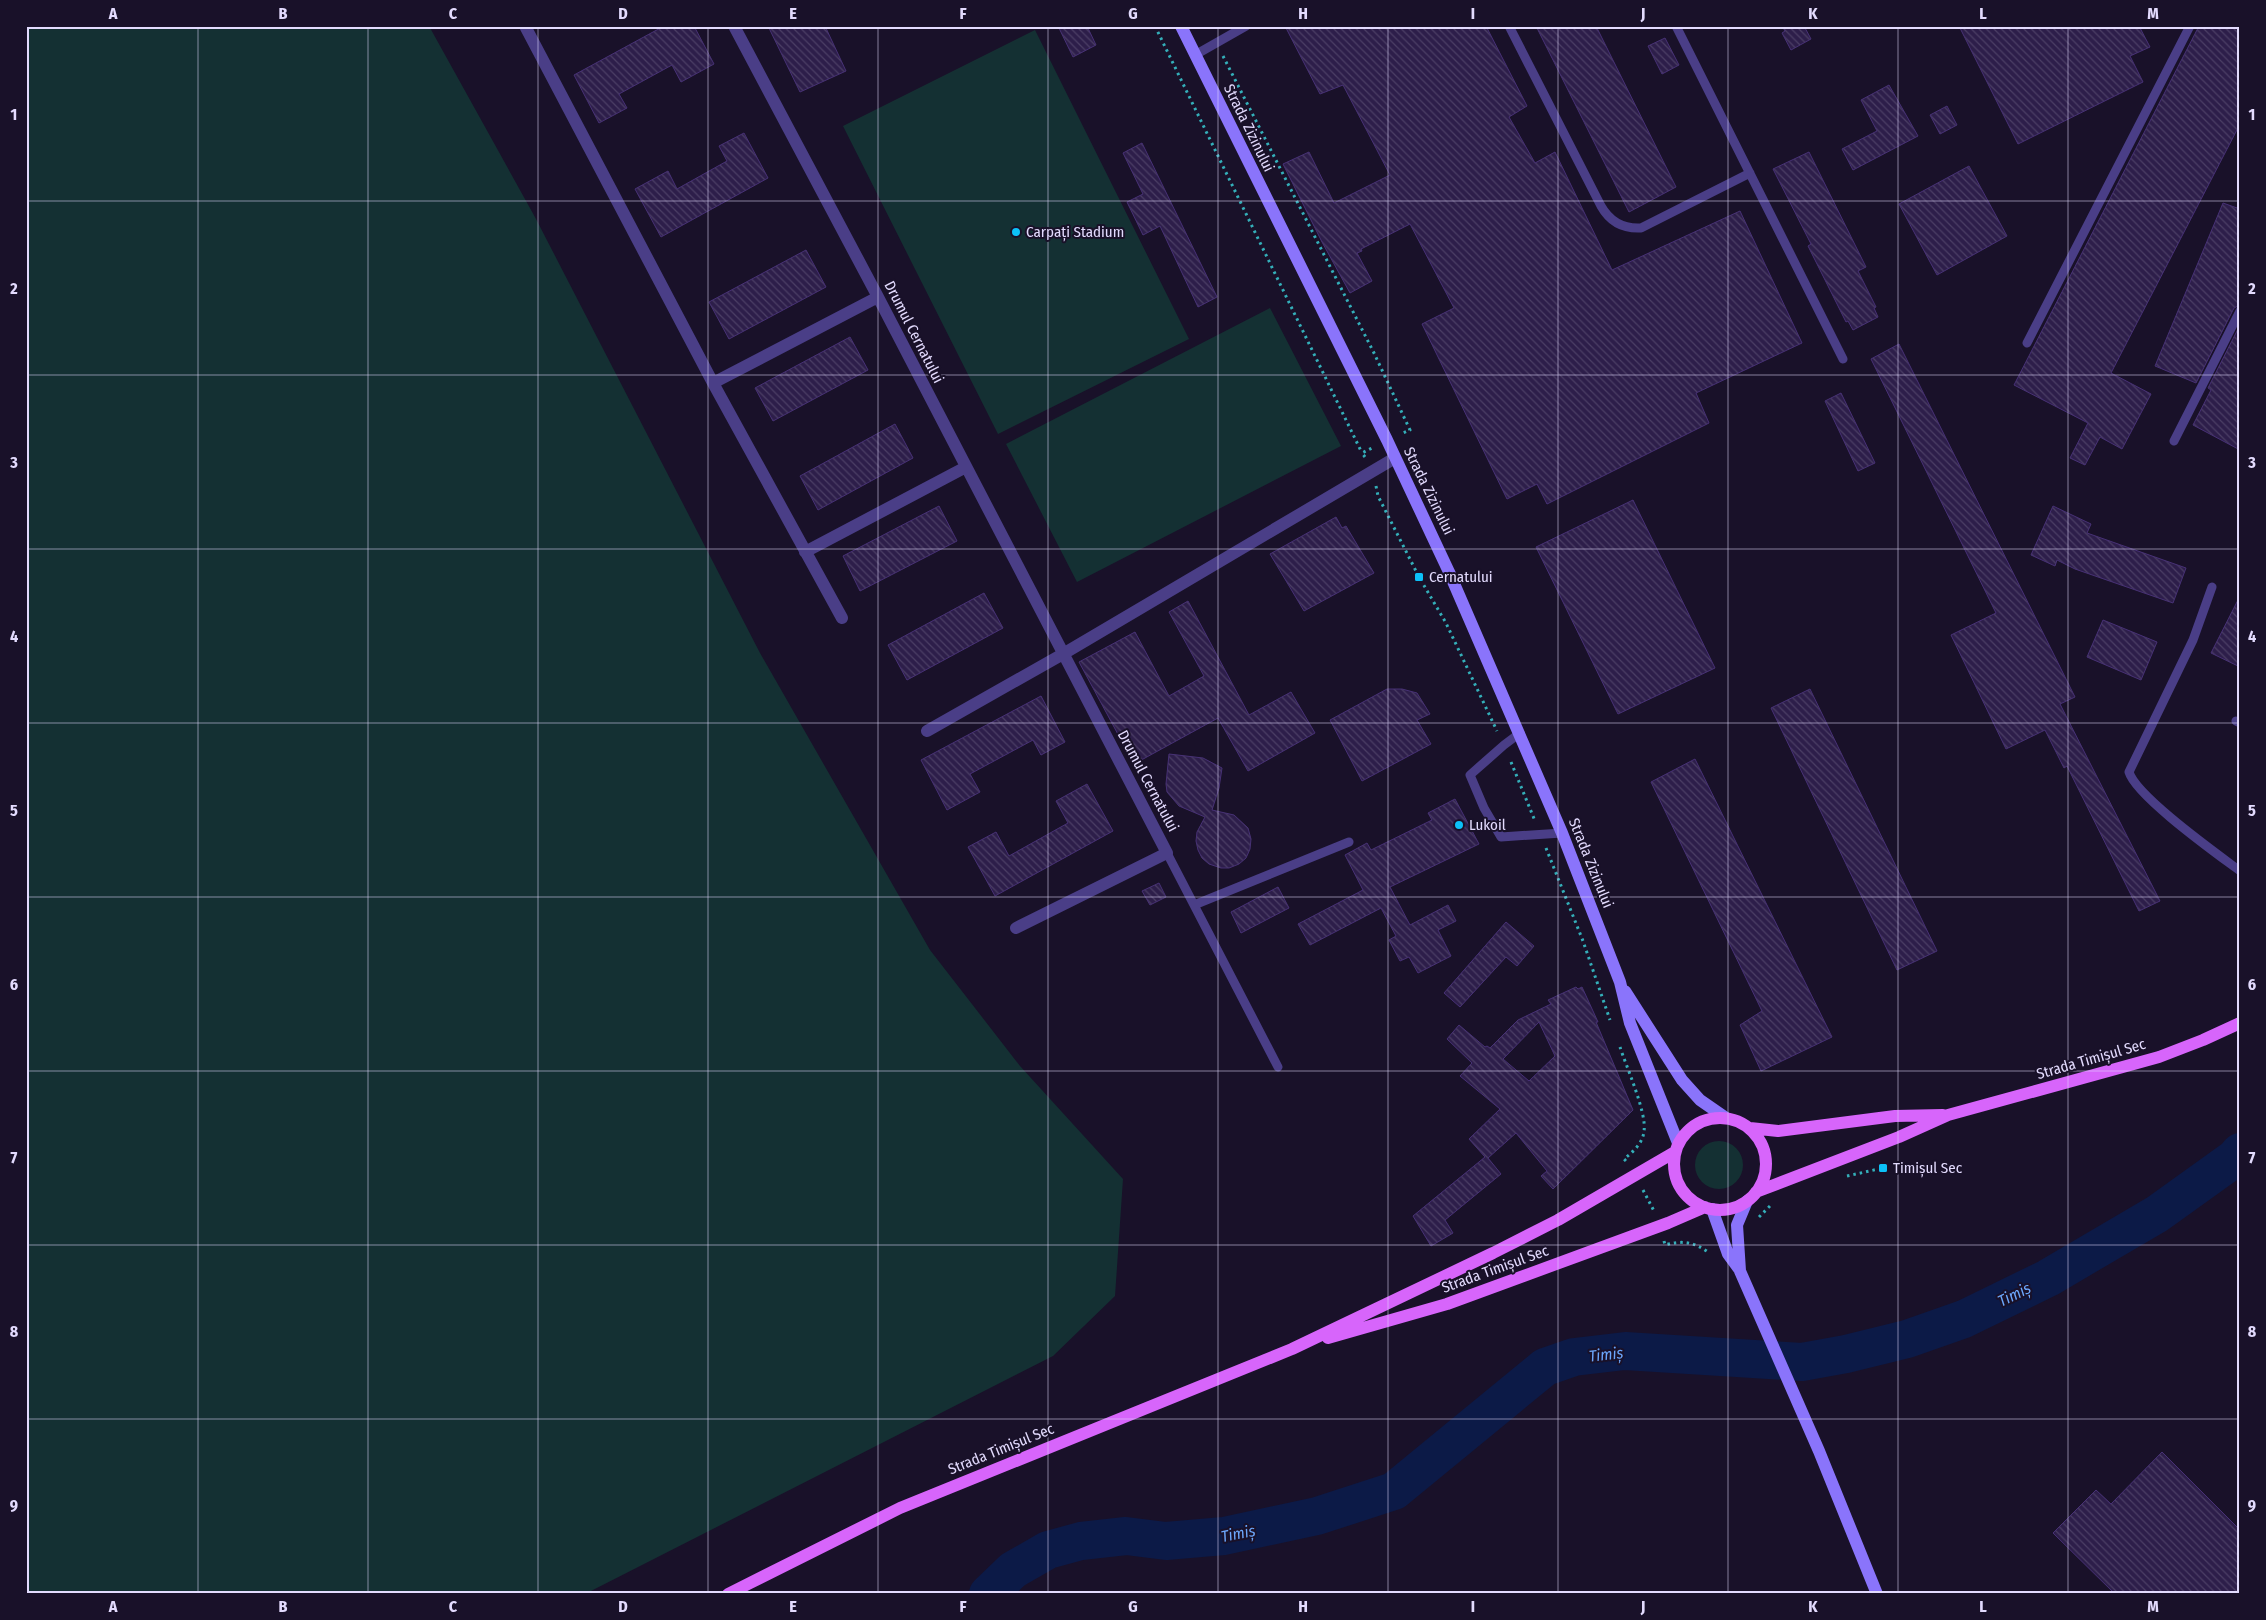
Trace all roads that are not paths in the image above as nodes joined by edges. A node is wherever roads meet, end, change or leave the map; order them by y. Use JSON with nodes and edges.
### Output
{"nodes":[{"id":1,"x":525,"y":26,"type":"edge"},
{"id":2,"x":734,"y":26,"type":"edge"},
{"id":3,"x":1181,"y":26,"type":"edge"},
{"id":4,"x":1246,"y":26,"type":"edge"},
{"id":5,"x":1509,"y":26,"type":"edge"},
{"id":6,"x":1676,"y":26,"type":"edge"},
{"id":7,"x":2190,"y":26,"type":"edge"},
{"id":8,"x":1195,"y":55,"type":"junction"},
{"id":9,"x":1750,"y":173,"type":"junction"},
{"id":10,"x":878,"y":297,"type":"junction"},
{"id":11,"x":2240,"y":311,"type":"edge"},
{"id":12,"x":2027,"y":342,"type":"dead end"},
{"id":13,"x":1843,"y":359,"type":"dead end"},
{"id":14,"x":713,"y":383,"type":"junction"},
{"id":15,"x":2174,"y":442,"type":"dead end"},
{"id":16,"x":1395,"y":458,"type":"junction"},
{"id":17,"x":966,"y":467,"type":"junction"},
{"id":18,"x":805,"y":552,"type":"junction"},
{"id":19,"x":2212,"y":587,"type":"dead end"},
{"id":20,"x":842,"y":618,"type":"dead end"},
{"id":21,"x":1063,"y":654,"type":"junction"},
{"id":22,"x":927,"y":730,"type":"dead end"},
{"id":23,"x":1520,"y":734,"type":"junction"},
{"id":24,"x":1562,"y":832,"type":"junction"},
{"id":25,"x":1349,"y":842,"type":"dead end"},
{"id":26,"x":1167,"y":853,"type":"junction"},
{"id":27,"x":2240,"y":872,"type":"edge"},
{"id":28,"x":1194,"y":905,"type":"junction"},
{"id":29,"x":1016,"y":928,"type":"dead end"},
{"id":30,"x":1620,"y":982,"type":"junction"},
{"id":31,"x":2240,"y":1023,"type":"edge"},
{"id":32,"x":1278,"y":1067,"type":"dead end"},
{"id":33,"x":1948,"y":1115,"type":"junction"},
{"id":34,"x":1726,"y":1118,"type":"junction"},
{"id":35,"x":1750,"y":1128,"type":"junction"},
{"id":36,"x":1677,"y":1147,"type":"junction"},
{"id":37,"x":1752,"y":1197,"type":"junction"},
{"id":38,"x":1709,"y":1208,"type":"junction"},
{"id":39,"x":1742,"y":1276,"type":"junction"},
{"id":40,"x":1292,"y":1349,"type":"junction"},
{"id":41,"x":728,"y":1594,"type":"edge"},
{"id":42,"x":1877,"y":1594,"type":"edge"}],
"edges":[{"from":1,"to":14,"type":"street"},
{"from":2,"to":10,"type":"street","name":"Drumul Cernatului"},
{"from":3,"to":8,"type":"main road","name":"Strada Zizinului"},
{"from":4,"to":8,"type":"lane"},
{"from":5,"to":9,"type":"lane"},
{"from":6,"to":9,"type":"lane"},
{"from":7,"to":12,"type":"lane"},
{"from":8,"to":16,"type":"main road","name":"Strada Zizinului"},
{"from":9,"to":13,"type":"lane"},
{"from":10,"to":14,"type":"street"},
{"from":10,"to":17,"type":"street","name":"Drumul Cernatului"},
{"from":11,"to":15,"type":"lane"},
{"from":14,"to":18,"type":"street"},
{"from":16,"to":21,"type":"street"},
{"from":16,"to":23,"type":"main road","name":"Strada Zizinului"},
{"from":17,"to":18,"type":"street"},
{"from":17,"to":21,"type":"street","name":"Drumul Cernatului"},
{"from":18,"to":20,"type":"street"},
{"from":19,"to":27,"type":"lane"},
{"from":21,"to":22,"type":"street"},
{"from":21,"to":26,"type":"street","name":"Drumul Cernatului"},
{"from":23,"to":24,"type":"main road","name":"Strada Zizinului"},
{"from":23,"to":24,"type":"lane"},
{"from":24,"to":30,"type":"main road","name":"Strada Zizinului"},
{"from":25,"to":28,"type":"lane"},
{"from":26,"to":28,"type":"lane"},
{"from":26,"to":29,"type":"street","name":"Drumul Cernatului"},
{"from":28,"to":32,"type":"lane"},
{"from":30,"to":34,"type":"main road","name":"Strada Zizinului"},
{"from":30,"to":36,"type":"main road","name":"Strada Zizinului"},
{"from":31,"to":33,"type":"main road","name":"Strada Timișul Sec"},
{"from":33,"to":35,"type":"main road","name":"Strada Timișul Sec"},
{"from":33,"to":37,"type":"main road","name":"Strada Timișul Sec"},
{"from":34,"to":35,"type":"main road"},
{"from":34,"to":36,"type":"main road"},
{"from":35,"to":37,"type":"main road"},
{"from":36,"to":38,"type":"main road"},
{"from":36,"to":40,"type":"main road","name":"Strada Timișul Sec"},
{"from":37,"to":38,"type":"main road"},
{"from":37,"to":39,"type":"main road"},
{"from":38,"to":39,"type":"main road"},
{"from":38,"to":40,"type":"main road","name":"Strada Timișul Sec"},
{"from":39,"to":42,"type":"main road"},
{"from":40,"to":41,"type":"main road","name":"Strada Timișul Sec"}]}
